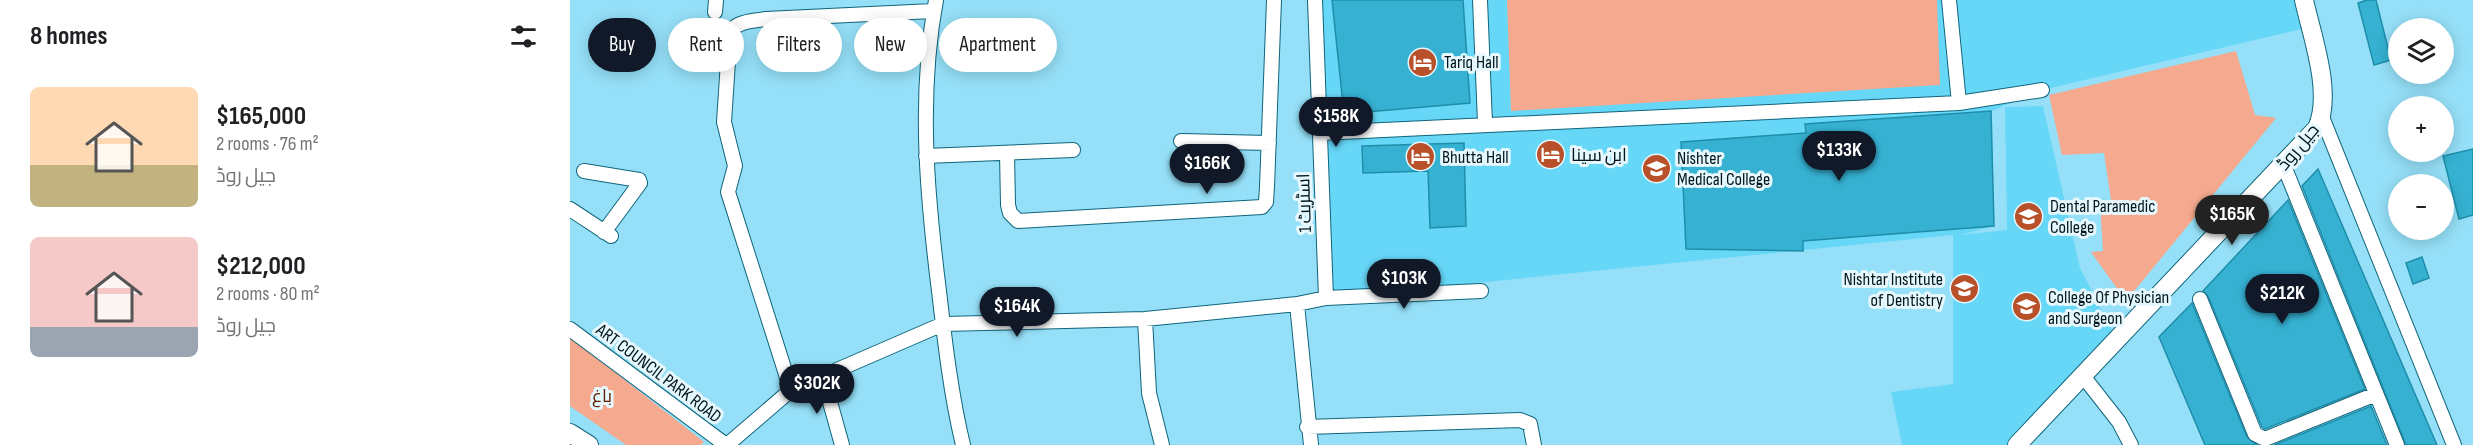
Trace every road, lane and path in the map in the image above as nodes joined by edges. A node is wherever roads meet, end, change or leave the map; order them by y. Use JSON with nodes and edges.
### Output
{"nodes":[{"id":1,"x":1274,"y":0,"type":"edge"},
{"id":2,"x":1315,"y":0,"type":"edge"},
{"id":3,"x":1480,"y":0,"type":"edge"},
{"id":4,"x":1949,"y":0,"type":"edge"},
{"id":5,"x":2304,"y":0,"type":"edge"},
{"id":6,"x":934,"y":6,"type":"edge"},
{"id":7,"x":2042,"y":90,"type":"dead end"},
{"id":8,"x":1959,"y":103,"type":"junction"},
{"id":9,"x":2322,"y":117,"type":"junction"},
{"id":10,"x":1485,"y":123,"type":"junction"},
{"id":11,"x":1320,"y":133,"type":"junction"},
{"id":12,"x":1181,"y":141,"type":"dead end"},
{"id":13,"x":1269,"y":143,"type":"junction"},
{"id":14,"x":1073,"y":150,"type":"dead end"},
{"id":15,"x":1007,"y":153,"type":"junction"},
{"id":16,"x":926,"y":156,"type":"junction"},
{"id":17,"x":2284,"y":166,"type":"junction"},
{"id":18,"x":584,"y":171,"type":"dead end"},
{"id":19,"x":570,"y":209,"type":"edge"},
{"id":20,"x":1480,"y":291,"type":"dead end"},
{"id":21,"x":1326,"y":298,"type":"junction"},
{"id":22,"x":2200,"y":299,"type":"dead end"},
{"id":23,"x":1298,"y":303,"type":"junction"},
{"id":24,"x":1146,"y":319,"type":"junction"},
{"id":25,"x":943,"y":324,"type":"junction"},
{"id":26,"x":570,"y":329,"type":"edge"},
{"id":27,"x":823,"y":376,"type":"junction"},
{"id":28,"x":2083,"y":376,"type":"junction"},
{"id":29,"x":791,"y":390,"type":"junction"},
{"id":30,"x":2376,"y":394,"type":"junction"},
{"id":31,"x":1307,"y":427,"type":"junction"},
{"id":32,"x":570,"y":433,"type":"edge"},
{"id":33,"x":589,"y":445,"type":"edge"},
{"id":34,"x":726,"y":445,"type":"edge"},
{"id":35,"x":842,"y":445,"type":"edge"},
{"id":36,"x":963,"y":445,"type":"edge"},
{"id":37,"x":1162,"y":445,"type":"edge"},
{"id":38,"x":1311,"y":445,"type":"edge"},
{"id":39,"x":1534,"y":445,"type":"edge"},
{"id":40,"x":2017,"y":445,"type":"edge"},
{"id":41,"x":2131,"y":445,"type":"edge"},
{"id":42,"x":2397,"y":445,"type":"edge"},
{"id":43,"x":2454,"y":445,"type":"edge"}],
"edges":[{"from":1,"to":13,"type":"street"},
{"from":2,"to":11,"type":"street","name":"اسٹریٹ 1"},
{"from":3,"to":10,"type":"street"},
{"from":4,"to":8,"type":"street"},
{"from":5,"to":9,"type":"main road","name":"جیل روڈ"},
{"from":6,"to":16,"type":"street"},
{"from":6,"to":29,"type":"street"},
{"from":7,"to":8,"type":"street"},
{"from":8,"to":10,"type":"street"},
{"from":9,"to":17,"type":"main road","name":"جیل روڈ"},
{"from":9,"to":43,"type":"street"},
{"from":10,"to":11,"type":"street"},
{"from":11,"to":21,"type":"street","name":"اسٹریٹ 1"},
{"from":12,"to":13,"type":"street"},
{"from":13,"to":15,"type":"street"},
{"from":14,"to":15,"type":"street"},
{"from":15,"to":16,"type":"street"},
{"from":16,"to":25,"type":"street"},
{"from":17,"to":28,"type":"main road","name":"جیل روڈ"},
{"from":17,"to":30,"type":"street"},
{"from":18,"to":19,"type":"street"},
{"from":20,"to":21,"type":"street"},
{"from":21,"to":23,"type":"street"},
{"from":22,"to":30,"type":"street"},
{"from":23,"to":24,"type":"street"},
{"from":23,"to":31,"type":"street"},
{"from":24,"to":25,"type":"street"},
{"from":24,"to":37,"type":"street"},
{"from":25,"to":27,"type":"street"},
{"from":25,"to":36,"type":"street"},
{"from":26,"to":34,"type":"street","name":"ART COUNCIL PARK ROAD"},
{"from":27,"to":29,"type":"street"},
{"from":27,"to":35,"type":"street"},
{"from":28,"to":40,"type":"main road","name":"جیل روڈ"},
{"from":28,"to":41,"type":"street"},
{"from":29,"to":34,"type":"street"},
{"from":30,"to":42,"type":"street"},
{"from":31,"to":38,"type":"street"},
{"from":31,"to":39,"type":"street"},
{"from":32,"to":33,"type":"main road"}]}
